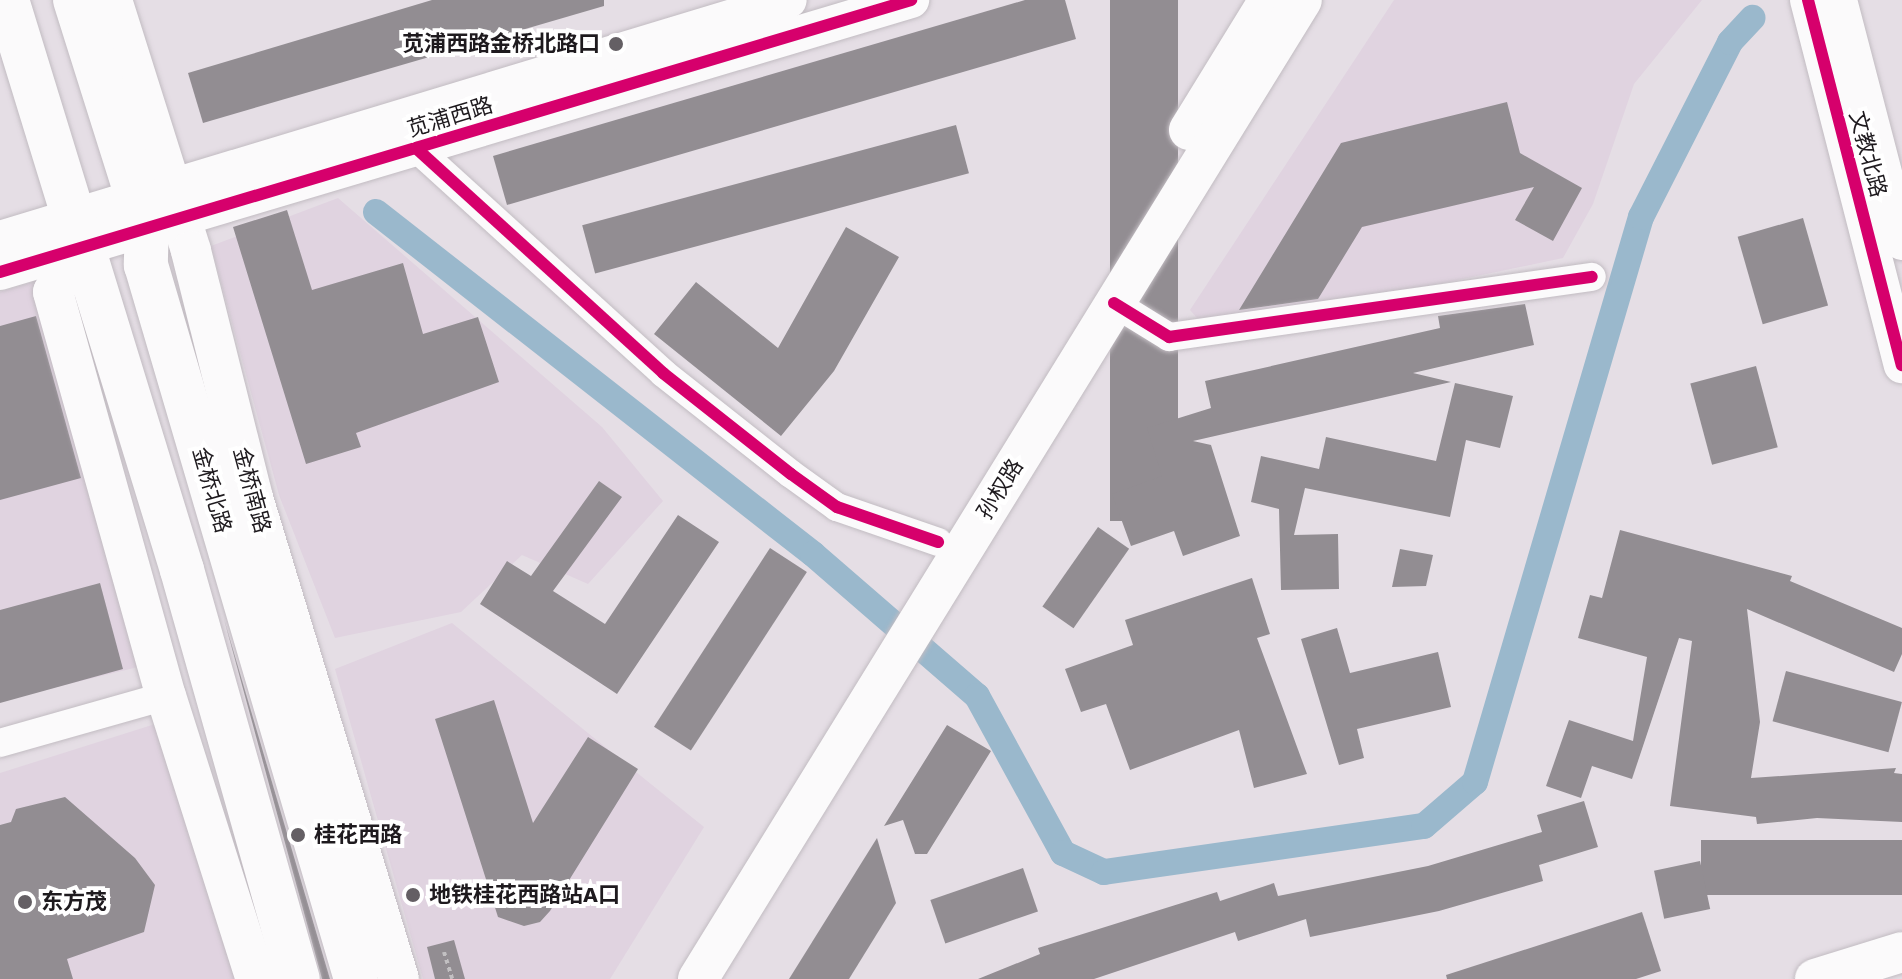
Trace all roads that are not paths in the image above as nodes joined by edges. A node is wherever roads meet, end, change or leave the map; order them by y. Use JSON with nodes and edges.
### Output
{"nodes":[{"id":1,"x":7,"y":0,"type":"edge"},
{"id":2,"x":75,"y":0,"type":"edge"},
{"id":3,"x":112,"y":0,"type":"edge"},
{"id":4,"x":789,"y":0,"type":"edge"},
{"id":5,"x":911,"y":0,"type":"edge"},
{"id":6,"x":1269,"y":0,"type":"edge"},
{"id":7,"x":1302,"y":0,"type":"edge"},
{"id":8,"x":1826,"y":8,"type":"edge"},
{"id":9,"x":416,"y":148,"type":"junction"},
{"id":10,"x":159,"y":208,"type":"junction"},
{"id":11,"x":76,"y":233,"type":"junction"},
{"id":12,"x":0,"y":239,"type":"edge"},
{"id":13,"x":1902,"y":242,"type":"edge"},
{"id":14,"x":0,"y":272,"type":"edge"},
{"id":15,"x":1592,"y":277,"type":"dead end"},
{"id":16,"x":1114,"y":303,"type":"junction"},
{"id":17,"x":1902,"y":365,"type":"edge"},
{"id":18,"x":253,"y":498,"type":"junction"},
{"id":19,"x":933,"y":565,"type":"junction"},
{"id":20,"x":237,"y":574,"type":"junction"},
{"id":21,"x":884,"y":654,"type":"junction"},
{"id":22,"x":166,"y":696,"type":"junction"},
{"id":23,"x":0,"y":743,"type":"edge"},
{"id":24,"x":1902,"y":952,"type":"edge"},
{"id":25,"x":256,"y":979,"type":"edge"},
{"id":26,"x":298,"y":979,"type":"edge"},
{"id":27,"x":356,"y":979,"type":"edge"},
{"id":28,"x":399,"y":979,"type":"edge"},
{"id":29,"x":668,"y":979,"type":"edge"},
{"id":30,"x":698,"y":979,"type":"edge"},
{"id":31,"x":1815,"y":979,"type":"edge"}],
"edges":[{"from":1,"to":11,"type":"main road"},
{"from":2,"to":10,"type":"main road","name":"金桥北路"},
{"from":3,"to":10,"type":"main road","name":"金桥南路"},
{"from":4,"to":10,"type":"street","name":"苋浦西路"},
{"from":5,"to":9,"type":"street","name":"苋浦西路"},
{"from":6,"to":19,"type":"main road","name":"孙权路"},
{"from":7,"to":16,"type":"main road","name":"孙权路"},
{"from":8,"to":13,"type":"street","name":"文教北路"},
{"from":8,"to":17,"type":"street","name":"文教北路"},
{"from":9,"to":10,"type":"street","name":"苋浦西路"},
{"from":9,"to":19,"type":"street"},
{"from":10,"to":11,"type":"street","name":"苋浦西路"},
{"from":10,"to":18,"type":"main road","name":"金桥南路"},
{"from":10,"to":20,"type":"main road","name":"金桥北路"},
{"from":11,"to":12,"type":"street"},
{"from":11,"to":14,"type":"street","name":"苋浦西路"},
{"from":11,"to":22,"type":"main road"},
{"from":11,"to":26,"type":"main road"},
{"from":15,"to":16,"type":"street"},
{"from":16,"to":19,"type":"main road","name":"孙权路"},
{"from":18,"to":20,"type":"main road"},
{"from":18,"to":28,"type":"main road","name":"金桥南路"},
{"from":19,"to":21,"type":"main road","name":"孙权路"},
{"from":20,"to":27,"type":"main road","name":"金桥北路"},
{"from":21,"to":29,"type":"main road","name":"孙权路"},
{"from":21,"to":30,"type":"main road","name":"孙权路"},
{"from":22,"to":23,"type":"street"},
{"from":22,"to":25,"type":"main road"},
{"from":24,"to":31,"type":"main road"}]}
